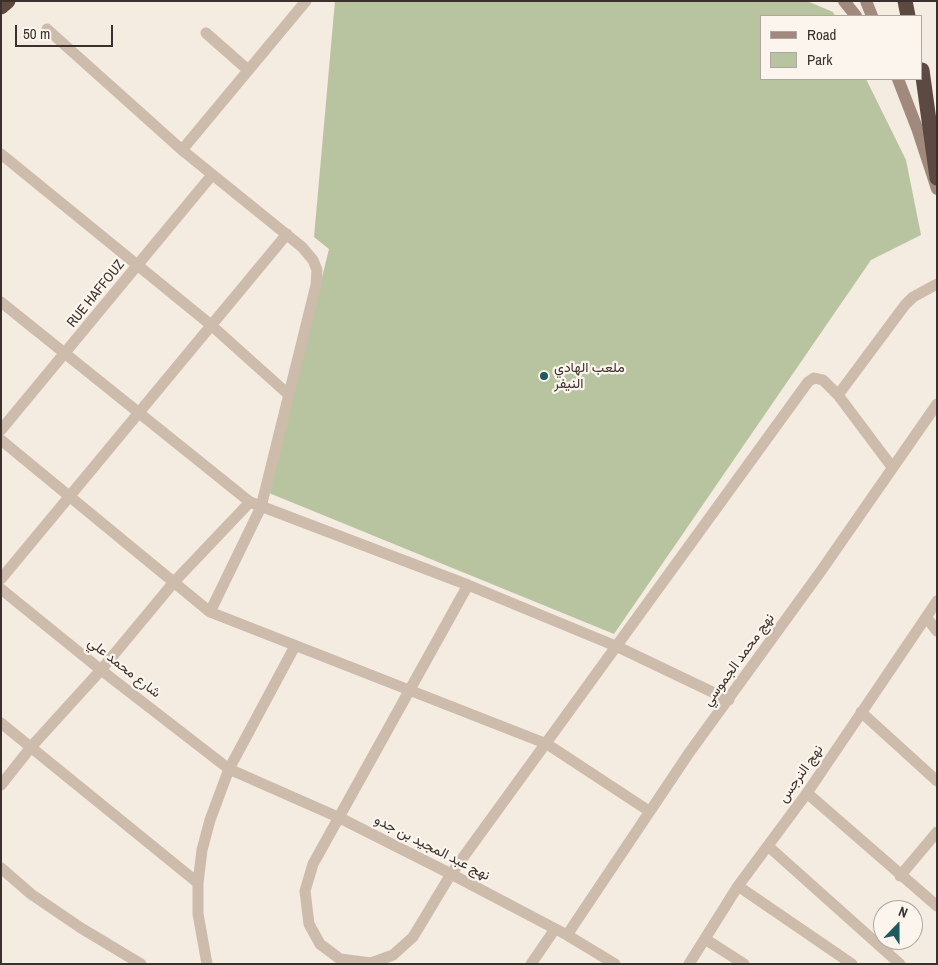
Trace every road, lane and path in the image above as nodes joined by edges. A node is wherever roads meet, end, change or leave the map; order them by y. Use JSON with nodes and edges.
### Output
{"nodes":[{"id":1,"x":8,"y":1,"type":"edge"},
{"id":2,"x":306,"y":1,"type":"edge"},
{"id":3,"x":844,"y":1,"type":"edge"},
{"id":4,"x":866,"y":1,"type":"edge"},
{"id":5,"x":905,"y":1,"type":"edge"},
{"id":6,"x":1,"y":7,"type":"edge"},
{"id":7,"x":855,"y":15,"type":"edge"},
{"id":8,"x":872,"y":15,"type":"edge"},
{"id":9,"x":908,"y":15,"type":"edge"},
{"id":10,"x":46,"y":29,"type":"dead end"},
{"id":11,"x":206,"y":33,"type":"dead end"},
{"id":12,"x":248,"y":70,"type":"junction"},
{"id":13,"x":923,"y":77,"type":"edge"},
{"id":14,"x":898,"y":80,"type":"edge"},
{"id":15,"x":182,"y":150,"type":"junction"},
{"id":16,"x":1,"y":154,"type":"edge"},
{"id":17,"x":212,"y":175,"type":"junction"},
{"id":18,"x":937,"y":178,"type":"edge"},
{"id":19,"x":937,"y":189,"type":"edge"},
{"id":20,"x":287,"y":234,"type":"junction"},
{"id":21,"x":137,"y":265,"type":"junction"},
{"id":22,"x":937,"y":284,"type":"edge"},
{"id":23,"x":1,"y":302,"type":"edge"},
{"id":24,"x":210,"y":326,"type":"junction"},
{"id":25,"x":67,"y":354,"type":"junction"},
{"id":26,"x":289,"y":395,"type":"junction"},
{"id":27,"x":838,"y":395,"type":"junction"},
{"id":28,"x":937,"y":404,"type":"edge"},
{"id":29,"x":139,"y":414,"type":"junction"},
{"id":30,"x":1,"y":430,"type":"edge"},
{"id":31,"x":1,"y":440,"type":"edge"},
{"id":32,"x":892,"y":467,"type":"junction"},
{"id":33,"x":69,"y":496,"type":"junction"},
{"id":34,"x":255,"y":505,"type":"junction"},
{"id":35,"x":1,"y":579,"type":"edge"},
{"id":36,"x":174,"y":582,"type":"junction"},
{"id":37,"x":468,"y":586,"type":"junction"},
{"id":38,"x":1,"y":589,"type":"edge"},
{"id":39,"x":937,"y":602,"type":"edge"},
{"id":40,"x":210,"y":612,"type":"junction"},
{"id":41,"x":926,"y":617,"type":"junction"},
{"id":42,"x":937,"y":631,"type":"edge"},
{"id":43,"x":295,"y":646,"type":"junction"},
{"id":44,"x":618,"y":647,"type":"junction"},
{"id":45,"x":101,"y":670,"type":"junction"},
{"id":46,"x":412,"y":689,"type":"junction"},
{"id":47,"x":729,"y":700,"type":"junction"},
{"id":48,"x":861,"y":712,"type":"junction"},
{"id":49,"x":1,"y":723,"type":"edge"},
{"id":50,"x":547,"y":744,"type":"junction"},
{"id":51,"x":31,"y":747,"type":"junction"},
{"id":52,"x":229,"y":769,"type":"junction"},
{"id":53,"x":937,"y":781,"type":"edge"},
{"id":54,"x":1,"y":785,"type":"edge"},
{"id":55,"x":807,"y":793,"type":"junction"},
{"id":56,"x":649,"y":811,"type":"junction"},
{"id":57,"x":340,"y":818,"type":"junction"},
{"id":58,"x":937,"y":832,"type":"edge"},
{"id":59,"x":768,"y":846,"type":"junction"},
{"id":60,"x":1,"y":868,"type":"edge"},
{"id":61,"x":451,"y":874,"type":"junction"},
{"id":62,"x":900,"y":876,"type":"junction"},
{"id":63,"x":198,"y":883,"type":"junction"},
{"id":64,"x":738,"y":886,"type":"junction"},
{"id":65,"x":937,"y":906,"type":"edge"},
{"id":66,"x":555,"y":929,"type":"junction"},
{"id":67,"x":567,"y":935,"type":"junction"},
{"id":68,"x":705,"y":939,"type":"junction"},
{"id":69,"x":141,"y":964,"type":"edge"},
{"id":70,"x":207,"y":964,"type":"edge"},
{"id":71,"x":531,"y":964,"type":"edge"},
{"id":72,"x":615,"y":964,"type":"edge"},
{"id":73,"x":690,"y":964,"type":"edge"},
{"id":74,"x":744,"y":964,"type":"edge"},
{"id":75,"x":852,"y":964,"type":"edge"},
{"id":76,"x":900,"y":964,"type":"edge"}],
"edges":[{"from":1,"to":6,"type":"highway"},
{"from":2,"to":12,"type":"street"},
{"from":3,"to":7,"type":"main road"},
{"from":4,"to":8,"type":"main road"},
{"from":5,"to":9,"type":"highway"},
{"from":10,"to":15,"type":"street"},
{"from":11,"to":12,"type":"street"},
{"from":12,"to":15,"type":"street"},
{"from":13,"to":18,"type":"highway"},
{"from":14,"to":19,"type":"main road"},
{"from":15,"to":17,"type":"street"},
{"from":16,"to":21,"type":"street"},
{"from":17,"to":20,"type":"street"},
{"from":17,"to":21,"type":"street","name":"RUE HAFFOUZ"},
{"from":20,"to":24,"type":"street"},
{"from":20,"to":26,"type":"street"},
{"from":21,"to":24,"type":"street"},
{"from":21,"to":25,"type":"street","name":"RUE HAFFOUZ"},
{"from":22,"to":27,"type":"street"},
{"from":23,"to":25,"type":"street"},
{"from":24,"to":26,"type":"street"},
{"from":24,"to":29,"type":"street"},
{"from":25,"to":29,"type":"street"},
{"from":25,"to":30,"type":"street","name":"RUE HAFFOUZ"},
{"from":26,"to":34,"type":"street"},
{"from":27,"to":32,"type":"street"},
{"from":27,"to":44,"type":"street"},
{"from":28,"to":32,"type":"street","name":"نهج محمد الجموسي"},
{"from":29,"to":33,"type":"street"},
{"from":29,"to":34,"type":"street"},
{"from":31,"to":33,"type":"street"},
{"from":32,"to":47,"type":"street","name":"نهج محمد الجموسي"},
{"from":33,"to":35,"type":"street"},
{"from":33,"to":36,"type":"street"},
{"from":34,"to":36,"type":"street"},
{"from":34,"to":37,"type":"street"},
{"from":34,"to":40,"type":"street"},
{"from":36,"to":40,"type":"street"},
{"from":36,"to":45,"type":"street"},
{"from":37,"to":44,"type":"street"},
{"from":37,"to":46,"type":"street"},
{"from":38,"to":45,"type":"street","name":"شارع محمد علي"},
{"from":39,"to":41,"type":"street","name":"نهج النرجس"},
{"from":40,"to":43,"type":"street"},
{"from":41,"to":42,"type":"street"},
{"from":41,"to":48,"type":"street","name":"نهج النرجس"},
{"from":43,"to":46,"type":"street"},
{"from":43,"to":52,"type":"street"},
{"from":44,"to":47,"type":"street"},
{"from":44,"to":50,"type":"street"},
{"from":45,"to":51,"type":"street"},
{"from":45,"to":52,"type":"street","name":"شارع محمد علي"},
{"from":46,"to":50,"type":"street"},
{"from":46,"to":57,"type":"street"},
{"from":47,"to":56,"type":"street","name":"نهج محمد الجموسي"},
{"from":48,"to":53,"type":"street"},
{"from":48,"to":55,"type":"street","name":"نهج النرجس"},
{"from":49,"to":51,"type":"street"},
{"from":50,"to":56,"type":"street"},
{"from":50,"to":61,"type":"street"},
{"from":51,"to":54,"type":"street"},
{"from":51,"to":63,"type":"street"},
{"from":52,"to":57,"type":"street","name":"نهج عبد المجيد بن جدو"},
{"from":52,"to":63,"type":"street"},
{"from":55,"to":59,"type":"street","name":"نهج النرجس"},
{"from":55,"to":62,"type":"street"},
{"from":56,"to":67,"type":"street","name":"نهج محمد الجموسي"},
{"from":57,"to":61,"type":"street","name":"نهج عبد المجيد بن جدو"},
{"from":57,"to":61,"type":"street"},
{"from":58,"to":62,"type":"street"},
{"from":59,"to":64,"type":"street","name":"نهج النرجس"},
{"from":59,"to":76,"type":"street"},
{"from":60,"to":69,"type":"street"},
{"from":61,"to":66,"type":"street","name":"نهج عبد المجيد بن جدو"},
{"from":62,"to":65,"type":"street"},
{"from":63,"to":70,"type":"street"},
{"from":64,"to":68,"type":"street","name":"نهج النرجس"},
{"from":64,"to":75,"type":"street"},
{"from":66,"to":67,"type":"street","name":"نهج عبد المجيد بن جدو"},
{"from":66,"to":71,"type":"street"},
{"from":67,"to":72,"type":"street","name":"نهج عبد المجيد بن جدو"},
{"from":68,"to":73,"type":"street","name":"نهج النرجس"},
{"from":68,"to":74,"type":"street"}]}
